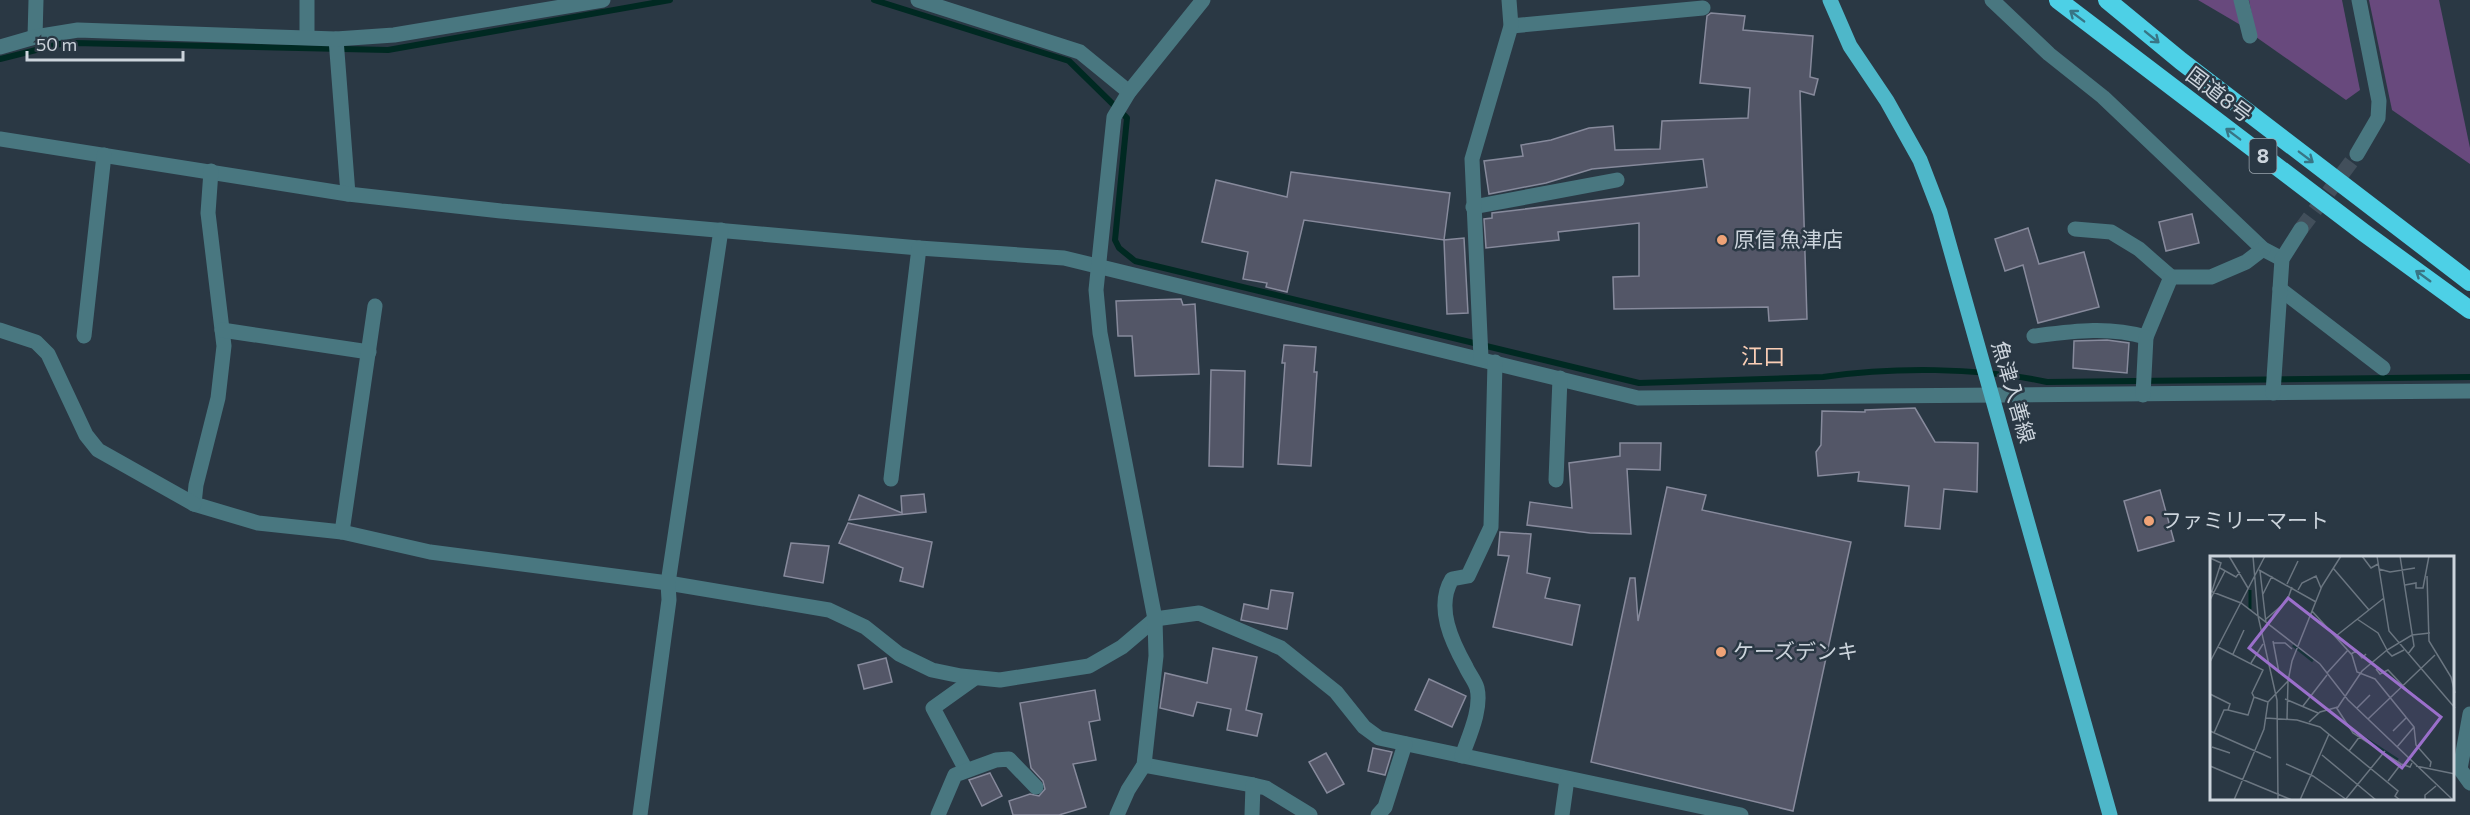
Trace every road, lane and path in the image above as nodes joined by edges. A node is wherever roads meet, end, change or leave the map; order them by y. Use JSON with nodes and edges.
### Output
{"nodes":[{"id":1,"x":36,"y":0,"type":"edge"},
{"id":2,"x":307,"y":0,"type":"edge"},
{"id":3,"x":603,"y":0,"type":"edge"},
{"id":4,"x":918,"y":0,"type":"edge"},
{"id":5,"x":1203,"y":0,"type":"edge"},
{"id":6,"x":1509,"y":0,"type":"edge"},
{"id":7,"x":1830,"y":0,"type":"edge"},
{"id":8,"x":1992,"y":0,"type":"edge"},
{"id":9,"x":2058,"y":0,"type":"edge"},
{"id":10,"x":2107,"y":0,"type":"edge"},
{"id":11,"x":2241,"y":0,"type":"edge"},
{"id":12,"x":2359,"y":0,"type":"edge"},
{"id":13,"x":1703,"y":8,"type":"dead end"},
{"id":14,"x":1511,"y":26,"type":"junction"},
{"id":15,"x":307,"y":36,"type":"junction"},
{"id":16,"x":2250,"y":36,"type":"dead end"},
{"id":17,"x":35,"y":37,"type":"junction"},
{"id":18,"x":336,"y":39,"type":"junction"},
{"id":19,"x":0,"y":47,"type":"edge"},
{"id":20,"x":1129,"y":92,"type":"junction"},
{"id":21,"x":0,"y":139,"type":"edge"},
{"id":22,"x":2357,"y":154,"type":"tunnel mouth"},
{"id":23,"x":104,"y":155,"type":"junction"},
{"id":24,"x":211,"y":171,"type":"junction"},
{"id":25,"x":1617,"y":180,"type":"dead end"},
{"id":26,"x":348,"y":194,"type":"junction"},
{"id":27,"x":1473,"y":207,"type":"junction"},
{"id":28,"x":2075,"y":229,"type":"dead end"},
{"id":29,"x":721,"y":230,"type":"junction"},
{"id":30,"x":2301,"y":230,"type":"tunnel mouth"},
{"id":31,"x":919,"y":249,"type":"junction"},
{"id":32,"x":2263,"y":249,"type":"junction"},
{"id":33,"x":2282,"y":258,"type":"junction"},
{"id":34,"x":1099,"y":266,"type":"junction"},
{"id":35,"x":2171,"y":277,"type":"junction"},
{"id":36,"x":2470,"y":282,"type":"edge"},
{"id":37,"x":2280,"y":289,"type":"junction"},
{"id":38,"x":375,"y":306,"type":"dead end"},
{"id":39,"x":2470,"y":310,"type":"edge"},
{"id":40,"x":0,"y":330,"type":"edge"},
{"id":41,"x":222,"y":330,"type":"junction"},
{"id":42,"x":84,"y":336,"type":"dead end"},
{"id":43,"x":2034,"y":336,"type":"dead end"},
{"id":44,"x":2146,"y":337,"type":"junction"},
{"id":45,"x":369,"y":352,"type":"junction"},
{"id":46,"x":1488,"y":360,"type":"junction"},
{"id":47,"x":2382,"y":368,"type":"dead end"},
{"id":48,"x":1560,"y":378,"type":"junction"},
{"id":49,"x":2470,"y":391,"type":"edge"},
{"id":50,"x":2273,"y":393,"type":"junction"},
{"id":51,"x":1993,"y":396,"type":"junction"},
{"id":52,"x":2143,"y":396,"type":"junction"},
{"id":53,"x":891,"y":480,"type":"dead end"},
{"id":54,"x":1556,"y":480,"type":"dead end"},
{"id":55,"x":194,"y":504,"type":"junction"},
{"id":56,"x":342,"y":532,"type":"junction"},
{"id":57,"x":668,"y":583,"type":"junction"},
{"id":58,"x":1155,"y":619,"type":"junction"},
{"id":59,"x":975,"y":678,"type":"junction"},
{"id":60,"x":2470,"y":714,"type":"edge"},
{"id":61,"x":1405,"y":744,"type":"junction"},
{"id":62,"x":1462,"y":756,"type":"junction"},
{"id":63,"x":1144,"y":765,"type":"junction"},
{"id":64,"x":966,"y":770,"type":"junction"},
{"id":65,"x":1567,"y":779,"type":"junction"},
{"id":66,"x":2470,"y":783,"type":"edge"},
{"id":67,"x":1253,"y":785,"type":"junction"},
{"id":68,"x":1036,"y":787,"type":"dead end"},
{"id":69,"x":1685,"y":809,"type":"edge"},
{"id":70,"x":640,"y":815,"type":"edge"},
{"id":71,"x":938,"y":815,"type":"edge"},
{"id":72,"x":1117,"y":815,"type":"edge"},
{"id":73,"x":1252,"y":815,"type":"edge"},
{"id":74,"x":1310,"y":815,"type":"edge"},
{"id":75,"x":1378,"y":815,"type":"edge"},
{"id":76,"x":1562,"y":815,"type":"edge"},
{"id":77,"x":1741,"y":815,"type":"edge"},
{"id":78,"x":2110,"y":815,"type":"edge"}],
"edges":[{"from":1,"to":17,"type":"street"},
{"from":2,"to":15,"type":"street"},
{"from":3,"to":18,"type":"street"},
{"from":4,"to":20,"type":"street"},
{"from":5,"to":20,"type":"street"},
{"from":6,"to":14,"type":"street"},
{"from":7,"to":51,"type":"main road","name":"魚津入善線"},
{"from":8,"to":32,"type":"street"},
{"from":39,"to":9,"type":"highway","name":"国道8号","number":"8","one_way":true},
{"from":10,"to":36,"type":"highway","name":"国道8号","number":"8","one_way":true},
{"from":11,"to":16,"type":"street"},
{"from":12,"to":22,"type":"street"},
{"from":13,"to":14,"type":"street"},
{"from":14,"to":27,"type":"street"},
{"from":15,"to":17,"type":"street"},
{"from":15,"to":18,"type":"street"},
{"from":17,"to":19,"type":"street"},
{"from":18,"to":26,"type":"street"},
{"from":20,"to":34,"type":"street"},
{"from":21,"to":23,"type":"street"},
{"from":23,"to":24,"type":"street"},
{"from":23,"to":42,"type":"street"},
{"from":24,"to":26,"type":"street"},
{"from":24,"to":41,"type":"street"},
{"from":25,"to":27,"type":"street"},
{"from":26,"to":29,"type":"street"},
{"from":27,"to":46,"type":"street"},
{"from":28,"to":35,"type":"street"},
{"from":29,"to":31,"type":"street"},
{"from":29,"to":57,"type":"street"},
{"from":30,"to":33,"type":"street"},
{"from":31,"to":34,"type":"street"},
{"from":31,"to":53,"type":"street"},
{"from":32,"to":33,"type":"street"},
{"from":32,"to":35,"type":"street"},
{"from":33,"to":37,"type":"street"},
{"from":34,"to":46,"type":"street"},
{"from":34,"to":58,"type":"street"},
{"from":35,"to":44,"type":"street"},
{"from":37,"to":47,"type":"street"},
{"from":37,"to":50,"type":"street"},
{"from":38,"to":45,"type":"street"},
{"from":40,"to":55,"type":"street"},
{"from":41,"to":45,"type":"street"},
{"from":41,"to":55,"type":"street"},
{"from":43,"to":44,"type":"street"},
{"from":44,"to":52,"type":"street"},
{"from":45,"to":56,"type":"street"},
{"from":46,"to":48,"type":"street"},
{"from":46,"to":62,"type":"street"},
{"from":48,"to":51,"type":"street"},
{"from":48,"to":54,"type":"street"},
{"from":49,"to":50,"type":"street"},
{"from":50,"to":52,"type":"street"},
{"from":51,"to":52,"type":"street"},
{"from":51,"to":78,"type":"main road","name":"魚津入善線"},
{"from":55,"to":56,"type":"street"},
{"from":56,"to":57,"type":"street"},
{"from":57,"to":59,"type":"street"},
{"from":57,"to":70,"type":"street"},
{"from":58,"to":59,"type":"street"},
{"from":58,"to":61,"type":"street"},
{"from":58,"to":63,"type":"street"},
{"from":59,"to":64,"type":"street"},
{"from":60,"to":66,"type":"street"},
{"from":61,"to":62,"type":"street"},
{"from":61,"to":75,"type":"street"},
{"from":62,"to":65,"type":"street"},
{"from":63,"to":67,"type":"street"},
{"from":63,"to":72,"type":"street"},
{"from":64,"to":68,"type":"street"},
{"from":64,"to":71,"type":"street"},
{"from":65,"to":69,"type":"street"},
{"from":65,"to":76,"type":"street"},
{"from":67,"to":73,"type":"street"},
{"from":67,"to":74,"type":"street"},
{"from":69,"to":77,"type":"street"}]}
